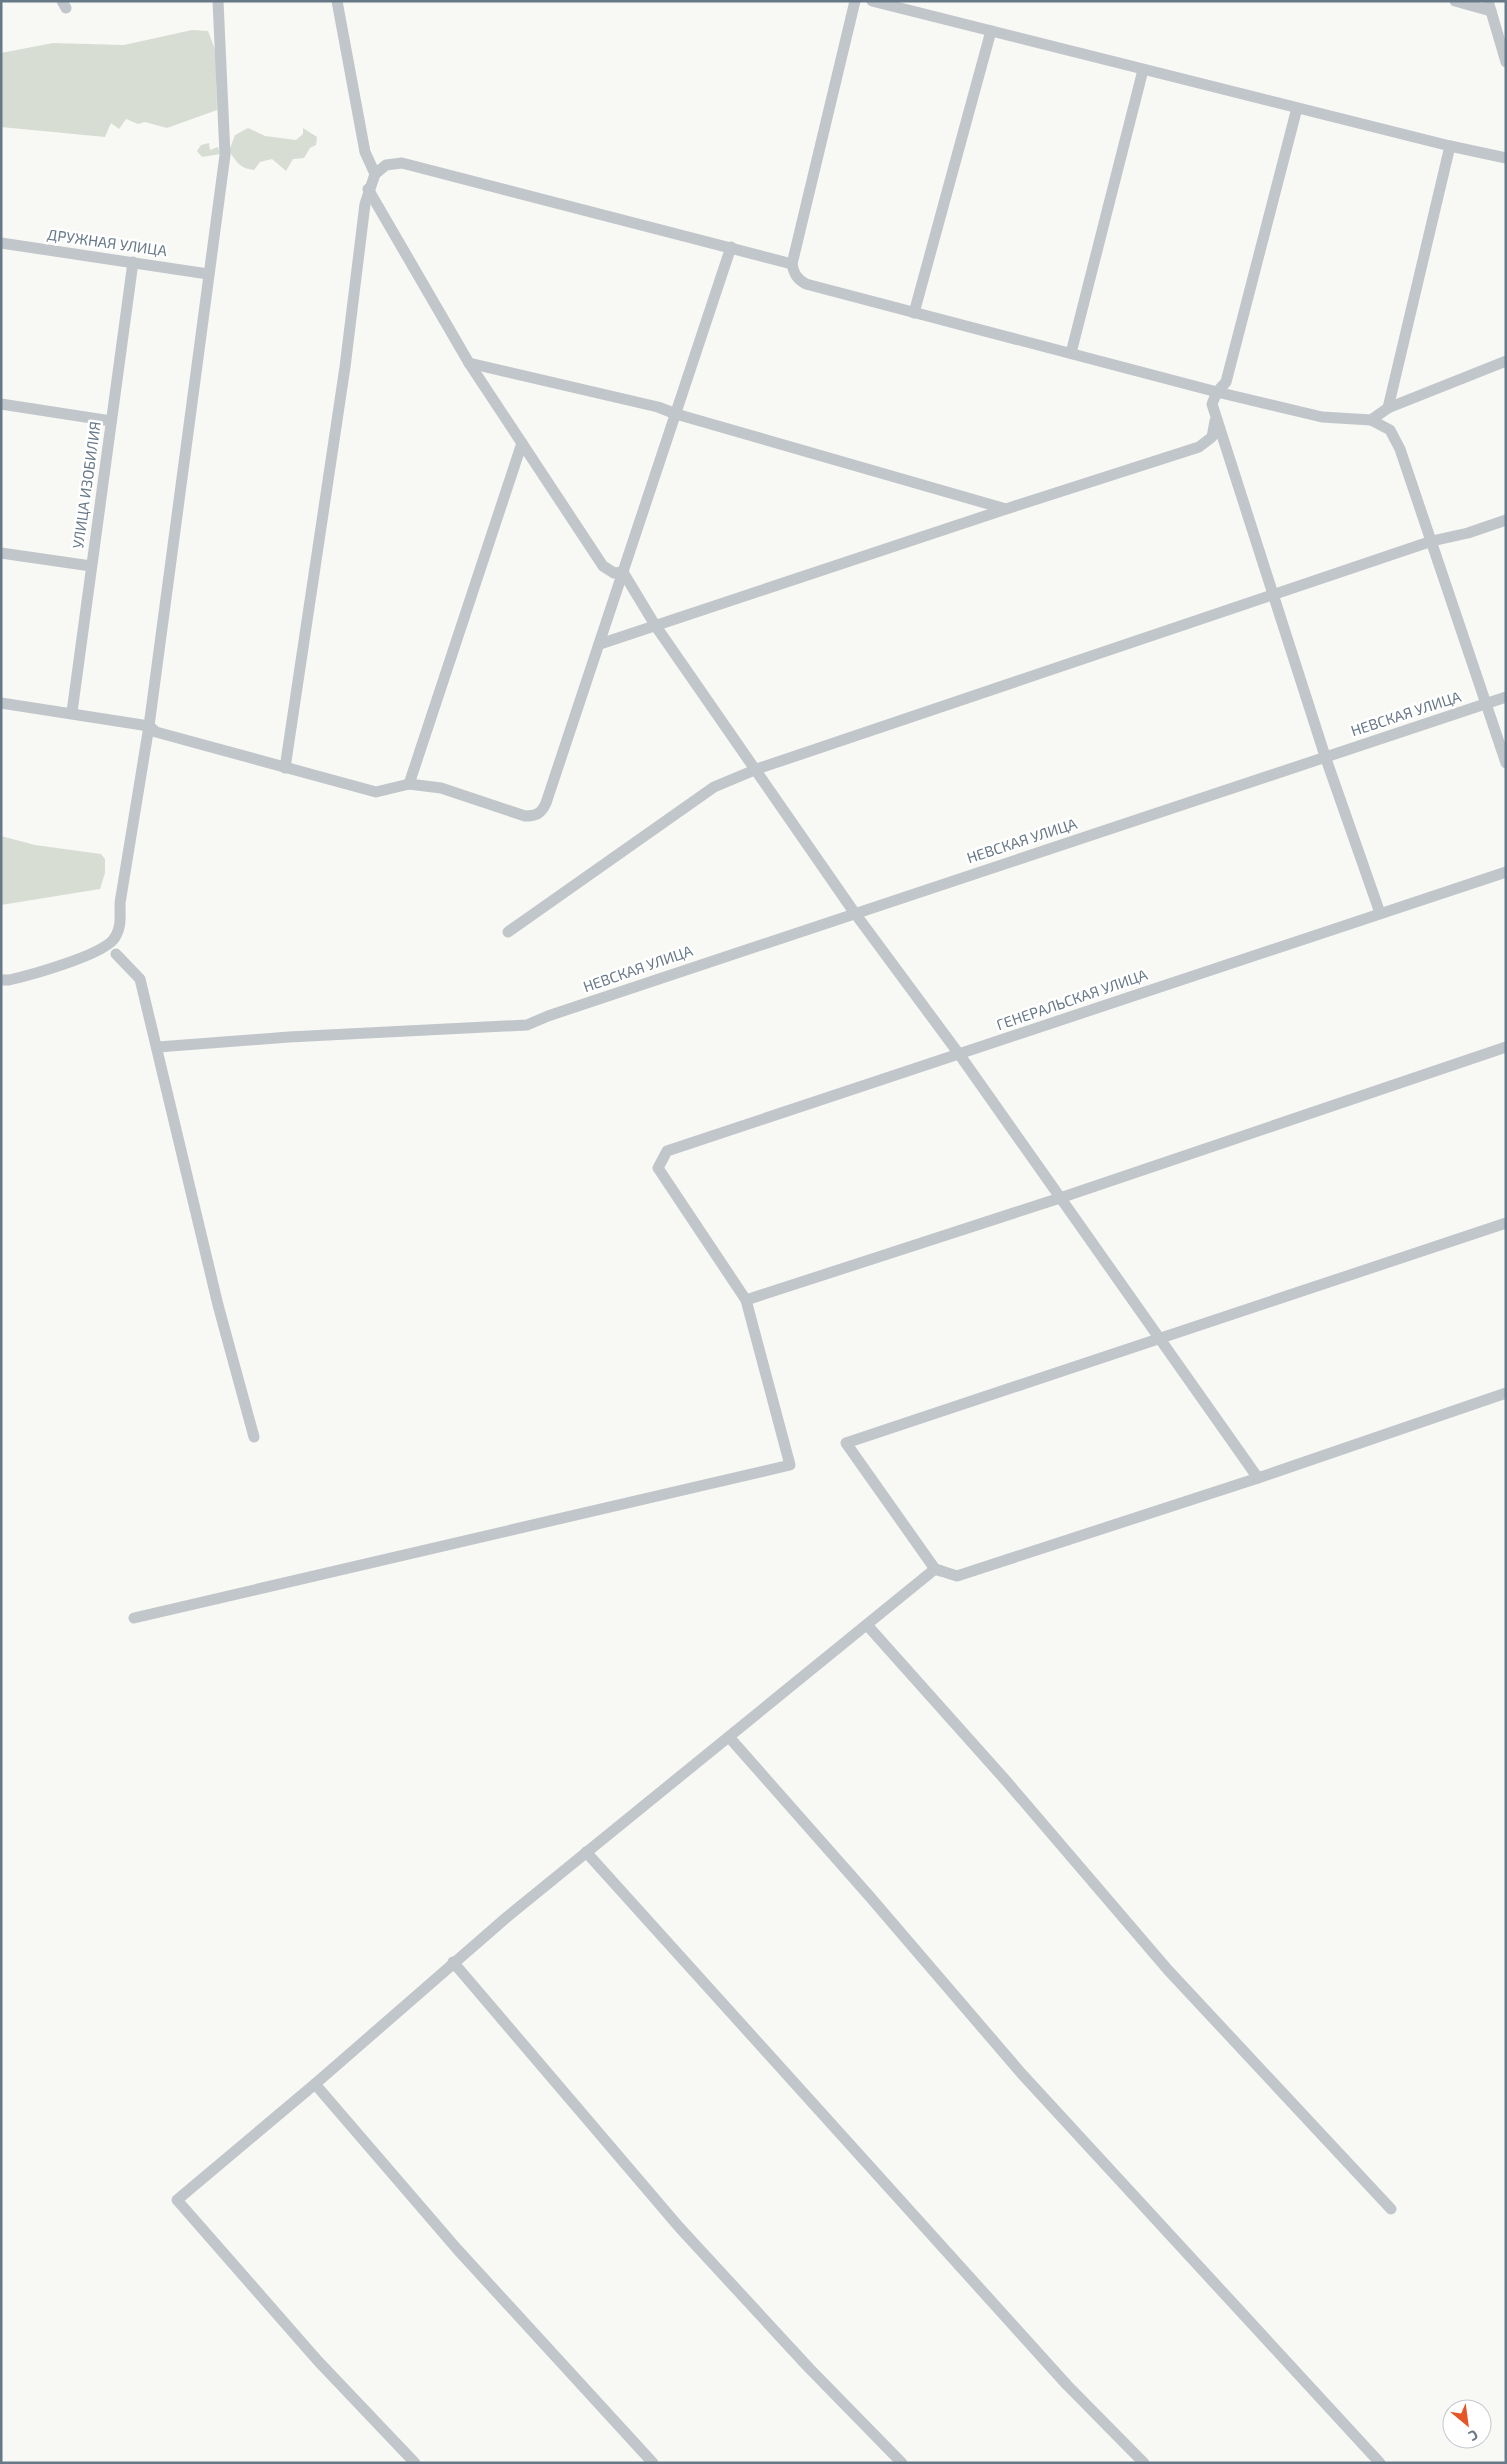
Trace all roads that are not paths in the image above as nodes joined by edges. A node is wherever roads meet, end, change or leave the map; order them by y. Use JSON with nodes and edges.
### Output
{"nodes":[{"id":1,"x":218,"y":1,"type":"edge"},
{"id":2,"x":337,"y":1,"type":"edge"},
{"id":3,"x":855,"y":1,"type":"edge"},
{"id":4,"x":872,"y":1,"type":"edge"},
{"id":5,"x":1455,"y":1,"type":"edge"},
{"id":6,"x":1490,"y":6,"type":"edge"},
{"id":7,"x":991,"y":31,"type":"junction"},
{"id":8,"x":1503,"y":47,"type":"edge"},
{"id":9,"x":1506,"y":62,"type":"edge"},
{"id":10,"x":1143,"y":70,"type":"junction"},
{"id":11,"x":1297,"y":108,"type":"junction"},
{"id":12,"x":1450,"y":146,"type":"junction"},
{"id":13,"x":1506,"y":158,"type":"edge"},
{"id":14,"x":375,"y":174,"type":"junction"},
{"id":15,"x":368,"y":189,"type":"junction"},
{"id":16,"x":1,"y":243,"type":"edge"},
{"id":17,"x":731,"y":247,"type":"junction"},
{"id":18,"x":133,"y":262,"type":"junction"},
{"id":19,"x":792,"y":264,"type":"junction"},
{"id":20,"x":208,"y":274,"type":"junction"},
{"id":21,"x":914,"y":313,"type":"junction"},
{"id":22,"x":1071,"y":353,"type":"junction"},
{"id":23,"x":1506,"y":362,"type":"edge"},
{"id":24,"x":469,"y":363,"type":"junction"},
{"id":25,"x":1216,"y":392,"type":"junction"},
{"id":26,"x":1,"y":404,"type":"edge"},
{"id":27,"x":1388,"y":408,"type":"junction"},
{"id":28,"x":676,"y":414,"type":"junction"},
{"id":29,"x":1216,"y":419,"type":"junction"},
{"id":30,"x":1371,"y":420,"type":"junction"},
{"id":31,"x":111,"y":421,"type":"junction"},
{"id":32,"x":522,"y":443,"type":"junction"},
{"id":33,"x":1006,"y":509,"type":"junction"},
{"id":34,"x":1506,"y":520,"type":"edge"},
{"id":35,"x":1432,"y":541,"type":"junction"},
{"id":36,"x":1,"y":552,"type":"edge"},
{"id":37,"x":90,"y":566,"type":"junction"},
{"id":38,"x":623,"y":572,"type":"junction"},
{"id":39,"x":1273,"y":596,"type":"junction"},
{"id":40,"x":655,"y":625,"type":"junction"},
{"id":41,"x":600,"y":644,"type":"junction"},
{"id":42,"x":1506,"y":697,"type":"edge"},
{"id":43,"x":1,"y":703,"type":"edge"},
{"id":44,"x":1486,"y":703,"type":"junction"},
{"id":45,"x":72,"y":712,"type":"junction"},
{"id":46,"x":149,"y":726,"type":"junction"},
{"id":47,"x":1325,"y":756,"type":"junction"},
{"id":48,"x":1506,"y":763,"type":"edge"},
{"id":49,"x":285,"y":768,"type":"junction"},
{"id":50,"x":757,"y":769,"type":"junction"},
{"id":51,"x":409,"y":784,"type":"junction"},
{"id":52,"x":1506,"y":872,"type":"edge"},
{"id":53,"x":854,"y":912,"type":"junction"},
{"id":54,"x":1380,"y":913,"type":"junction"},
{"id":55,"x":508,"y":932,"type":"dead end"},
{"id":56,"x":116,"y":954,"type":"dead end"},
{"id":57,"x":1,"y":980,"type":"edge"},
{"id":58,"x":158,"y":1047,"type":"junction"},
{"id":59,"x":1506,"y":1048,"type":"edge"},
{"id":60,"x":959,"y":1054,"type":"junction"},
{"id":61,"x":1060,"y":1198,"type":"junction"},
{"id":62,"x":1506,"y":1224,"type":"edge"},
{"id":63,"x":746,"y":1300,"type":"junction"},
{"id":64,"x":1158,"y":1338,"type":"junction"},
{"id":65,"x":1506,"y":1392,"type":"edge"},
{"id":66,"x":254,"y":1437,"type":"dead end"},
{"id":67,"x":1258,"y":1478,"type":"junction"},
{"id":68,"x":935,"y":1569,"type":"junction"},
{"id":69,"x":134,"y":1618,"type":"dead end"},
{"id":70,"x":867,"y":1625,"type":"junction"},
{"id":71,"x":729,"y":1737,"type":"junction"},
{"id":72,"x":586,"y":1852,"type":"junction"},
{"id":73,"x":453,"y":1962,"type":"junction"},
{"id":74,"x":315,"y":2084,"type":"junction"},
{"id":75,"x":1391,"y":2209,"type":"dead end"},
{"id":76,"x":415,"y":2463,"type":"edge"},
{"id":77,"x":653,"y":2463,"type":"edge"},
{"id":78,"x":902,"y":2463,"type":"edge"},
{"id":79,"x":1144,"y":2463,"type":"edge"},
{"id":80,"x":1380,"y":2463,"type":"edge"}],
"edges":[{"from":1,"to":20,"type":"street"},
{"from":2,"to":14,"type":"street"},
{"from":3,"to":19,"type":"street"},
{"from":4,"to":7,"type":"street"},
{"from":5,"to":6,"type":"street"},
{"from":6,"to":8,"type":"street"},
{"from":7,"to":10,"type":"street"},
{"from":7,"to":21,"type":"street"},
{"from":8,"to":9,"type":"street"},
{"from":10,"to":11,"type":"street"},
{"from":10,"to":22,"type":"street"},
{"from":11,"to":12,"type":"street"},
{"from":11,"to":25,"type":"street"},
{"from":12,"to":13,"type":"street"},
{"from":12,"to":27,"type":"street"},
{"from":14,"to":15,"type":"street"},
{"from":14,"to":17,"type":"street"},
{"from":15,"to":24,"type":"street"},
{"from":15,"to":49,"type":"street"},
{"from":16,"to":18,"type":"street","name":"ДРУЖНАЯ УЛИЦА"},
{"from":17,"to":19,"type":"street"},
{"from":17,"to":28,"type":"street"},
{"from":18,"to":20,"type":"street","name":"ДРУЖНАЯ УЛИЦА"},
{"from":18,"to":31,"type":"street","name":"УЛИЦА ИЗОБИЛИЯ"},
{"from":19,"to":21,"type":"street"},
{"from":20,"to":46,"type":"street"},
{"from":21,"to":22,"type":"street"},
{"from":22,"to":25,"type":"street"},
{"from":23,"to":27,"type":"street"},
{"from":24,"to":28,"type":"street"},
{"from":24,"to":32,"type":"street"},
{"from":25,"to":29,"type":"street"},
{"from":25,"to":30,"type":"street"},
{"from":26,"to":31,"type":"street"},
{"from":27,"to":30,"type":"street"},
{"from":28,"to":33,"type":"street"},
{"from":28,"to":38,"type":"street"},
{"from":29,"to":33,"type":"street"},
{"from":29,"to":39,"type":"street"},
{"from":30,"to":35,"type":"street"},
{"from":31,"to":37,"type":"street","name":"УЛИЦА ИЗОБИЛИЯ"},
{"from":32,"to":38,"type":"street"},
{"from":32,"to":51,"type":"street"},
{"from":33,"to":40,"type":"street"},
{"from":34,"to":35,"type":"street"},
{"from":35,"to":39,"type":"street"},
{"from":35,"to":44,"type":"street"},
{"from":36,"to":37,"type":"street"},
{"from":37,"to":45,"type":"street","name":"УЛИЦА ИЗОБИЛИЯ"},
{"from":38,"to":40,"type":"street"},
{"from":38,"to":41,"type":"street"},
{"from":39,"to":47,"type":"street"},
{"from":39,"to":50,"type":"street"},
{"from":40,"to":41,"type":"street"},
{"from":40,"to":50,"type":"street"},
{"from":41,"to":51,"type":"street"},
{"from":42,"to":44,"type":"street","name":"НЕВСКАЯ УЛИЦА"},
{"from":43,"to":45,"type":"street"},
{"from":44,"to":47,"type":"street","name":"НЕВСКАЯ УЛИЦА"},
{"from":44,"to":48,"type":"street"},
{"from":45,"to":46,"type":"street"},
{"from":46,"to":49,"type":"street"},
{"from":46,"to":57,"type":"street"},
{"from":47,"to":53,"type":"street","name":"НЕВСКАЯ УЛИЦА"},
{"from":47,"to":54,"type":"street"},
{"from":49,"to":51,"type":"street"},
{"from":50,"to":53,"type":"street"},
{"from":50,"to":55,"type":"street"},
{"from":52,"to":54,"type":"street","name":"ГЕНЕРАЛЬСКАЯ УЛИЦА"},
{"from":53,"to":58,"type":"street","name":"НЕВСКАЯ УЛИЦА"},
{"from":53,"to":60,"type":"street"},
{"from":54,"to":60,"type":"street","name":"ГЕНЕРАЛЬСКАЯ УЛИЦА"},
{"from":56,"to":58,"type":"street"},
{"from":58,"to":66,"type":"street"},
{"from":59,"to":61,"type":"street"},
{"from":60,"to":61,"type":"street"},
{"from":60,"to":63,"type":"street","name":"ГЕНЕРАЛЬСКАЯ УЛИЦА"},
{"from":61,"to":63,"type":"street"},
{"from":61,"to":64,"type":"street"},
{"from":62,"to":64,"type":"street"},
{"from":63,"to":69,"type":"street"},
{"from":64,"to":67,"type":"street"},
{"from":64,"to":68,"type":"street"},
{"from":65,"to":67,"type":"street"},
{"from":67,"to":68,"type":"street"},
{"from":68,"to":70,"type":"street"},
{"from":70,"to":71,"type":"street"},
{"from":70,"to":75,"type":"street"},
{"from":71,"to":72,"type":"street"},
{"from":71,"to":80,"type":"street"},
{"from":72,"to":73,"type":"street"},
{"from":72,"to":79,"type":"street"},
{"from":73,"to":74,"type":"street"},
{"from":73,"to":78,"type":"street"},
{"from":74,"to":76,"type":"street"},
{"from":74,"to":77,"type":"street"}]}
